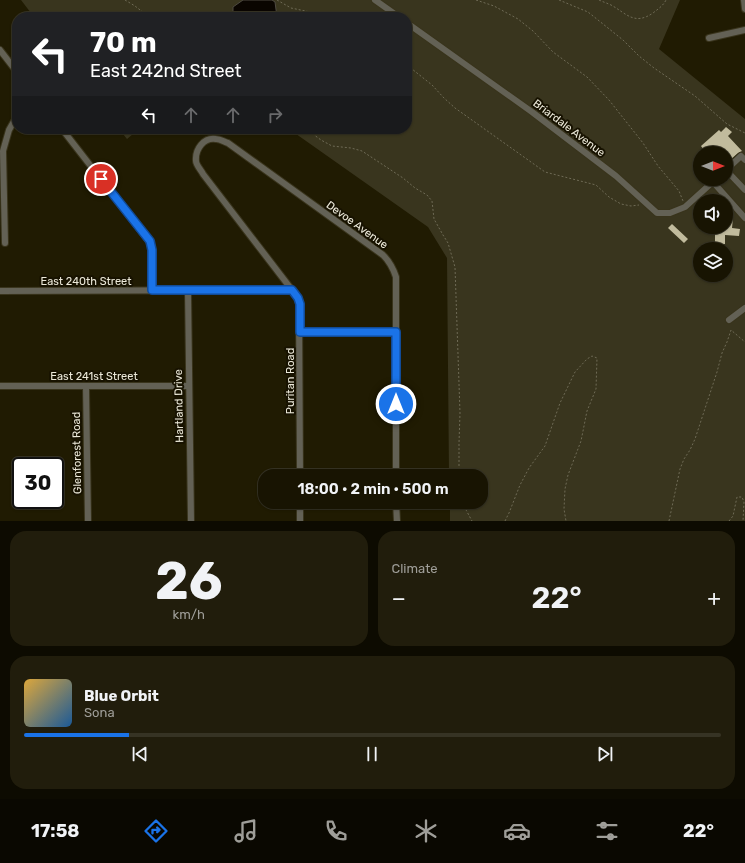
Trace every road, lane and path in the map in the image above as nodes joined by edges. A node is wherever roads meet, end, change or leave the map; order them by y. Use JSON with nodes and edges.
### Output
{"nodes":[{"id":1,"x":125,"y":0,"type":"edge"},
{"id":2,"x":277,"y":0,"type":"edge"},
{"id":3,"x":375,"y":0,"type":"edge"},
{"id":4,"x":476,"y":0,"type":"edge"},
{"id":5,"x":559,"y":0,"type":"edge"},
{"id":6,"x":599,"y":0,"type":"edge"},
{"id":7,"x":666,"y":0,"type":"edge"},
{"id":8,"x":744,"y":0,"type":"edge"},
{"id":9,"x":745,"y":9,"type":"edge"},
{"id":10,"x":142,"y":12,"type":"edge"},
{"id":11,"x":310,"y":12,"type":"edge"},
{"id":12,"x":392,"y":12,"type":"edge"},
{"id":13,"x":412,"y":27,"type":"edge"},
{"id":14,"x":745,"y":30,"type":"edge"},
{"id":15,"x":709,"y":38,"type":"dead end"},
{"id":16,"x":0,"y":50,"type":"edge"},
{"id":17,"x":12,"y":66,"type":"edge"},
{"id":18,"x":412,"y":69,"type":"edge"},
{"id":19,"x":12,"y":125,"type":"edge"},
{"id":20,"x":66,"y":134,"type":"edge"},
{"id":21,"x":313,"y":134,"type":"edge"},
{"id":22,"x":745,"y":134,"type":"edge"},
{"id":23,"x":743,"y":158,"type":"edge"},
{"id":24,"x":733,"y":165,"type":"edge"},
{"id":25,"x":203,"y":174,"type":"joint"},
{"id":26,"x":733,"y":177,"type":"edge"},
{"id":27,"x":708,"y":186,"type":"edge"},
{"id":28,"x":718,"y":186,"type":"edge"},
{"id":29,"x":745,"y":190,"type":"edge"},
{"id":30,"x":684,"y":201,"type":"dead end"},
{"id":31,"x":642,"y":205,"type":"dead end"},
{"id":32,"x":745,"y":218,"type":"edge"},
{"id":33,"x":5,"y":243,"type":"dead end"},
{"id":34,"x":152,"y":290,"type":"junction"},
{"id":35,"x":292,"y":290,"type":"junction"},
{"id":36,"x":0,"y":291,"type":"edge"},
{"id":37,"x":188,"y":291,"type":"junction"},
{"id":38,"x":745,"y":308,"type":"edge"},
{"id":39,"x":729,"y":320,"type":"dead end"},
{"id":40,"x":300,"y":332,"type":"junction"},
{"id":41,"x":396,"y":332,"type":"junction"},
{"id":42,"x":745,"y":342,"type":"edge"},
{"id":43,"x":0,"y":386,"type":"edge"},
{"id":44,"x":86,"y":386,"type":"junction"},
{"id":45,"x":189,"y":386,"type":"junction"},
{"id":46,"x":300,"y":469,"type":"edge"},
{"id":47,"x":396,"y":469,"type":"edge"},
{"id":48,"x":459,"y":469,"type":"edge"},
{"id":49,"x":300,"y":509,"type":"edge"},
{"id":50,"x":396,"y":509,"type":"edge"},
{"id":51,"x":466,"y":509,"type":"edge"},
{"id":52,"x":88,"y":521,"type":"edge"},
{"id":53,"x":191,"y":521,"type":"edge"},
{"id":54,"x":300,"y":521,"type":"edge"},
{"id":55,"x":397,"y":521,"type":"edge"},
{"id":56,"x":472,"y":521,"type":"edge"},
{"id":57,"x":505,"y":521,"type":"edge"},
{"id":58,"x":566,"y":521,"type":"edge"},
{"id":59,"x":668,"y":521,"type":"edge"},
{"id":60,"x":729,"y":521,"type":"edge"},
{"id":61,"x":743,"y":521,"type":"edge"}],
"edges":[{"from":1,"to":10,"type":"path"},
{"from":2,"to":11,"type":"path"},
{"from":3,"to":12,"type":"street"},
{"from":4,"to":30,"type":"path"},
{"from":5,"to":22,"type":"path"},
{"from":6,"to":7,"type":"path"},
{"from":8,"to":9,"type":"street"},
{"from":13,"to":27,"type":"street","name":"Briardale Avenue"},
{"from":14,"to":15,"type":"street"},
{"from":16,"to":17,"type":"street"},
{"from":18,"to":31,"type":"path"},
{"from":19,"to":33,"type":"street"},
{"from":20,"to":34,"type":"street"},
{"from":21,"to":48,"type":"path"},
{"from":23,"to":24,"type":"street"},
{"from":25,"to":35,"type":"street","name":"Puritan Road"},
{"from":25,"to":41,"type":"street","name":"Devoe Avenue"},
{"from":26,"to":29,"type":"street"},
{"from":28,"to":32,"type":"street"},
{"from":34,"to":36,"type":"street","name":"East 240th Street"},
{"from":34,"to":37,"type":"street","name":"East 240th Street"},
{"from":35,"to":37,"type":"street","name":"East 240th Street"},
{"from":35,"to":40,"type":"street","name":"Puritan Road"},
{"from":37,"to":45,"type":"street","name":"Hartland Drive"},
{"from":38,"to":39,"type":"street"},
{"from":40,"to":41,"type":"street"},
{"from":40,"to":46,"type":"street","name":"Puritan Road"},
{"from":41,"to":47,"type":"street","name":"Devoe Avenue"},
{"from":42,"to":59,"type":"path"},
{"from":43,"to":44,"type":"street","name":"East 241st Street"},
{"from":44,"to":45,"type":"street","name":"East 241st Street"},
{"from":44,"to":52,"type":"street","name":"Glenforest Road"},
{"from":45,"to":53,"type":"street","name":"Hartland Drive"},
{"from":49,"to":54,"type":"street"},
{"from":50,"to":55,"type":"street"},
{"from":51,"to":56,"type":"path"},
{"from":57,"to":58,"type":"path"},
{"from":60,"to":61,"type":"path"}]}
